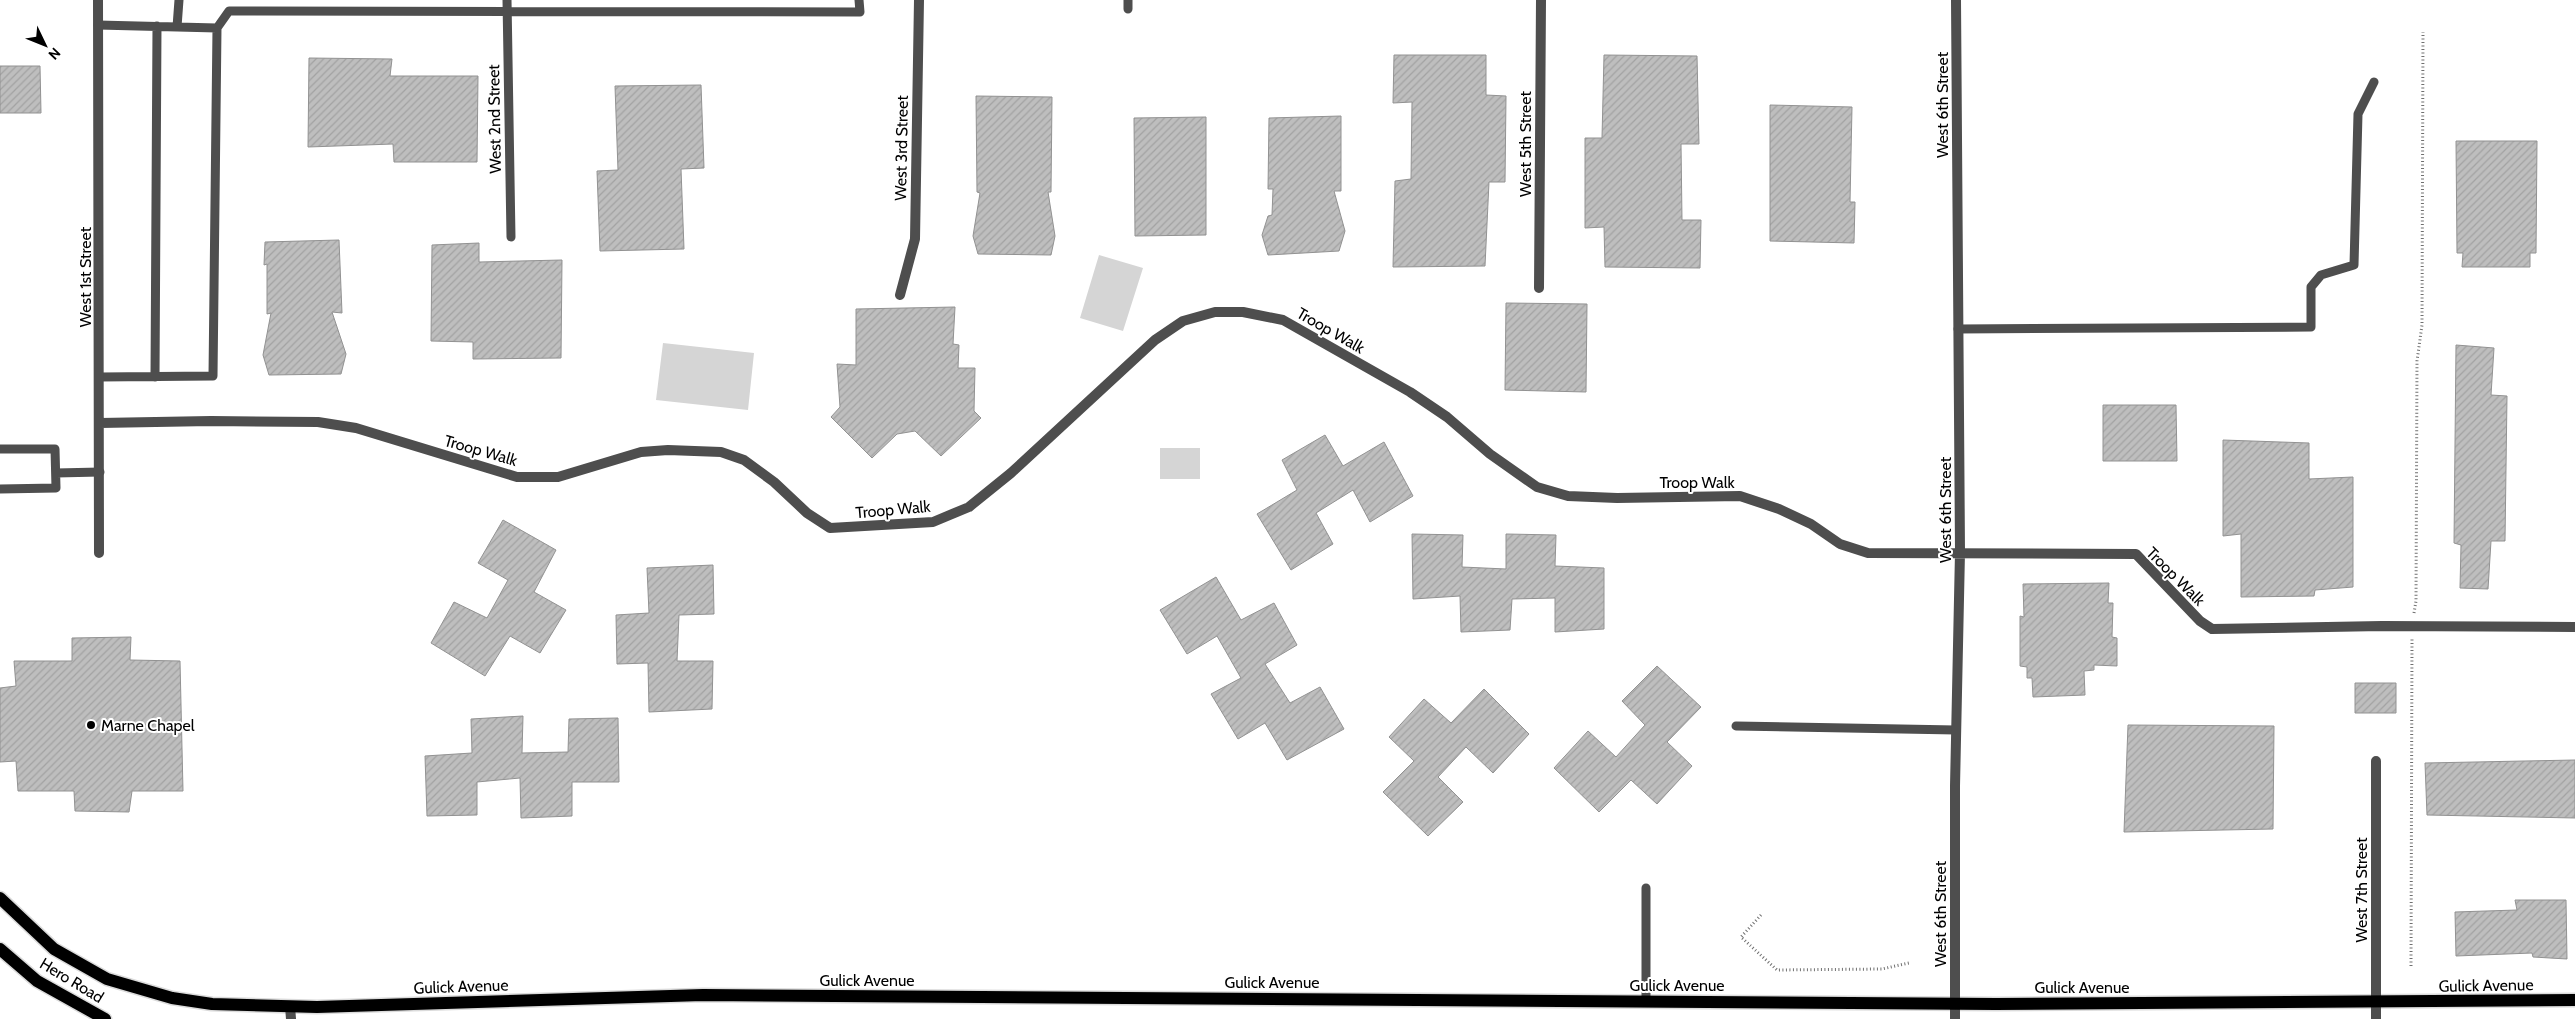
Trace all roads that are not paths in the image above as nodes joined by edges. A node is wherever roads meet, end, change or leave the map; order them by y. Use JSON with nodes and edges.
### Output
{"nodes":[{"id":1,"x":98,"y":0,"type":"edge"},
{"id":2,"x":178,"y":0,"type":"edge"},
{"id":3,"x":507,"y":0,"type":"edge"},
{"id":4,"x":859,"y":0,"type":"edge"},
{"id":5,"x":919,"y":0,"type":"edge"},
{"id":6,"x":1541,"y":0,"type":"edge"},
{"id":7,"x":1956,"y":0,"type":"edge"},
{"id":8,"x":507,"y":11,"type":"junction"},
{"id":9,"x":98,"y":25,"type":"junction"},
{"id":10,"x":157,"y":26,"type":"junction"},
{"id":11,"x":177,"y":27,"type":"junction"},
{"id":12,"x":217,"y":28,"type":"junction"},
{"id":13,"x":2374,"y":82,"type":"dead end"},
{"id":14,"x":511,"y":237,"type":"dead end"},
{"id":15,"x":1540,"y":288,"type":"dead end"},
{"id":16,"x":900,"y":295,"type":"dead end"},
{"id":17,"x":1958,"y":329,"type":"junction"},
{"id":18,"x":100,"y":377,"type":"junction"},
{"id":19,"x":155,"y":377,"type":"junction"},
{"id":20,"x":100,"y":424,"type":"junction"},
{"id":21,"x":0,"y":449,"type":"edge"},
{"id":22,"x":100,"y":472,"type":"junction"},
{"id":23,"x":56,"y":473,"type":"junction"},
{"id":24,"x":0,"y":489,"type":"edge"},
{"id":25,"x":1960,"y":552,"type":"junction"},
{"id":26,"x":99,"y":553,"type":"dead end"},
{"id":27,"x":2575,"y":627,"type":"edge"},
{"id":28,"x":1736,"y":726,"type":"dead end"},
{"id":29,"x":1956,"y":730,"type":"junction"},
{"id":30,"x":2376,"y":761,"type":"dead end"},
{"id":31,"x":1646,"y":888,"type":"dead end"},
{"id":32,"x":0,"y":898,"type":"edge"},
{"id":33,"x":0,"y":949,"type":"edge"},
{"id":34,"x":2575,"y":1000,"type":"edge"},
{"id":35,"x":1646,"y":1001,"type":"junction"},
{"id":36,"x":2377,"y":1002,"type":"junction"},
{"id":37,"x":1955,"y":1004,"type":"junction"},
{"id":38,"x":290,"y":1006,"type":"junction"},
{"id":39,"x":105,"y":1019,"type":"edge"},
{"id":40,"x":291,"y":1019,"type":"edge"},
{"id":41,"x":1955,"y":1019,"type":"edge"},
{"id":42,"x":2376,"y":1019,"type":"edge"}],
"edges":[{"from":1,"to":9,"type":"street","name":"West 1st Street"},
{"from":2,"to":11,"type":"lane"},
{"from":3,"to":8,"type":"lane","name":"West 2nd Street"},
{"from":4,"to":8,"type":"lane"},
{"from":5,"to":16,"type":"street","name":"West 3rd Street"},
{"from":6,"to":15,"type":"street","name":"West 5th Street"},
{"from":7,"to":17,"type":"street","name":"West 6th Street"},
{"from":8,"to":12,"type":"lane"},
{"from":8,"to":14,"type":"lane","name":"West 2nd Street"},
{"from":9,"to":10,"type":"lane"},
{"from":9,"to":18,"type":"street","name":"West 1st Street"},
{"from":10,"to":11,"type":"lane"},
{"from":10,"to":19,"type":"lane"},
{"from":11,"to":12,"type":"lane"},
{"from":12,"to":19,"type":"lane"},
{"from":13,"to":17,"type":"lane"},
{"from":17,"to":25,"type":"street","name":"West 6th Street"},
{"from":18,"to":19,"type":"lane"},
{"from":18,"to":20,"type":"street","name":"West 1st Street"},
{"from":20,"to":22,"type":"street","name":"West 1st Street"},
{"from":20,"to":25,"type":"street","name":"Troop Walk"},
{"from":21,"to":23,"type":"lane"},
{"from":22,"to":23,"type":"lane"},
{"from":22,"to":26,"type":"street","name":"West 1st Street"},
{"from":23,"to":24,"type":"lane"},
{"from":25,"to":27,"type":"street","name":"Troop Walk"},
{"from":25,"to":29,"type":"street","name":"West 6th Street"},
{"from":28,"to":29,"type":"lane"},
{"from":29,"to":37,"type":"street","name":"West 6th Street"},
{"from":30,"to":36,"type":"street","name":"West 7th Street"},
{"from":31,"to":35,"type":"lane"},
{"from":32,"to":38,"type":"main road","name":"Gulick Avenue"},
{"from":33,"to":39,"type":"main road","name":"Hero Road"},
{"from":34,"to":36,"type":"main road","name":"Gulick Avenue"},
{"from":35,"to":37,"type":"main road","name":"Gulick Avenue"},
{"from":35,"to":38,"type":"main road","name":"Gulick Avenue"},
{"from":36,"to":37,"type":"main road","name":"Gulick Avenue"},
{"from":36,"to":42,"type":"street","name":"West 7th Street"},
{"from":37,"to":41,"type":"street","name":"West 6th Street"},
{"from":38,"to":40,"type":"street"}]}
